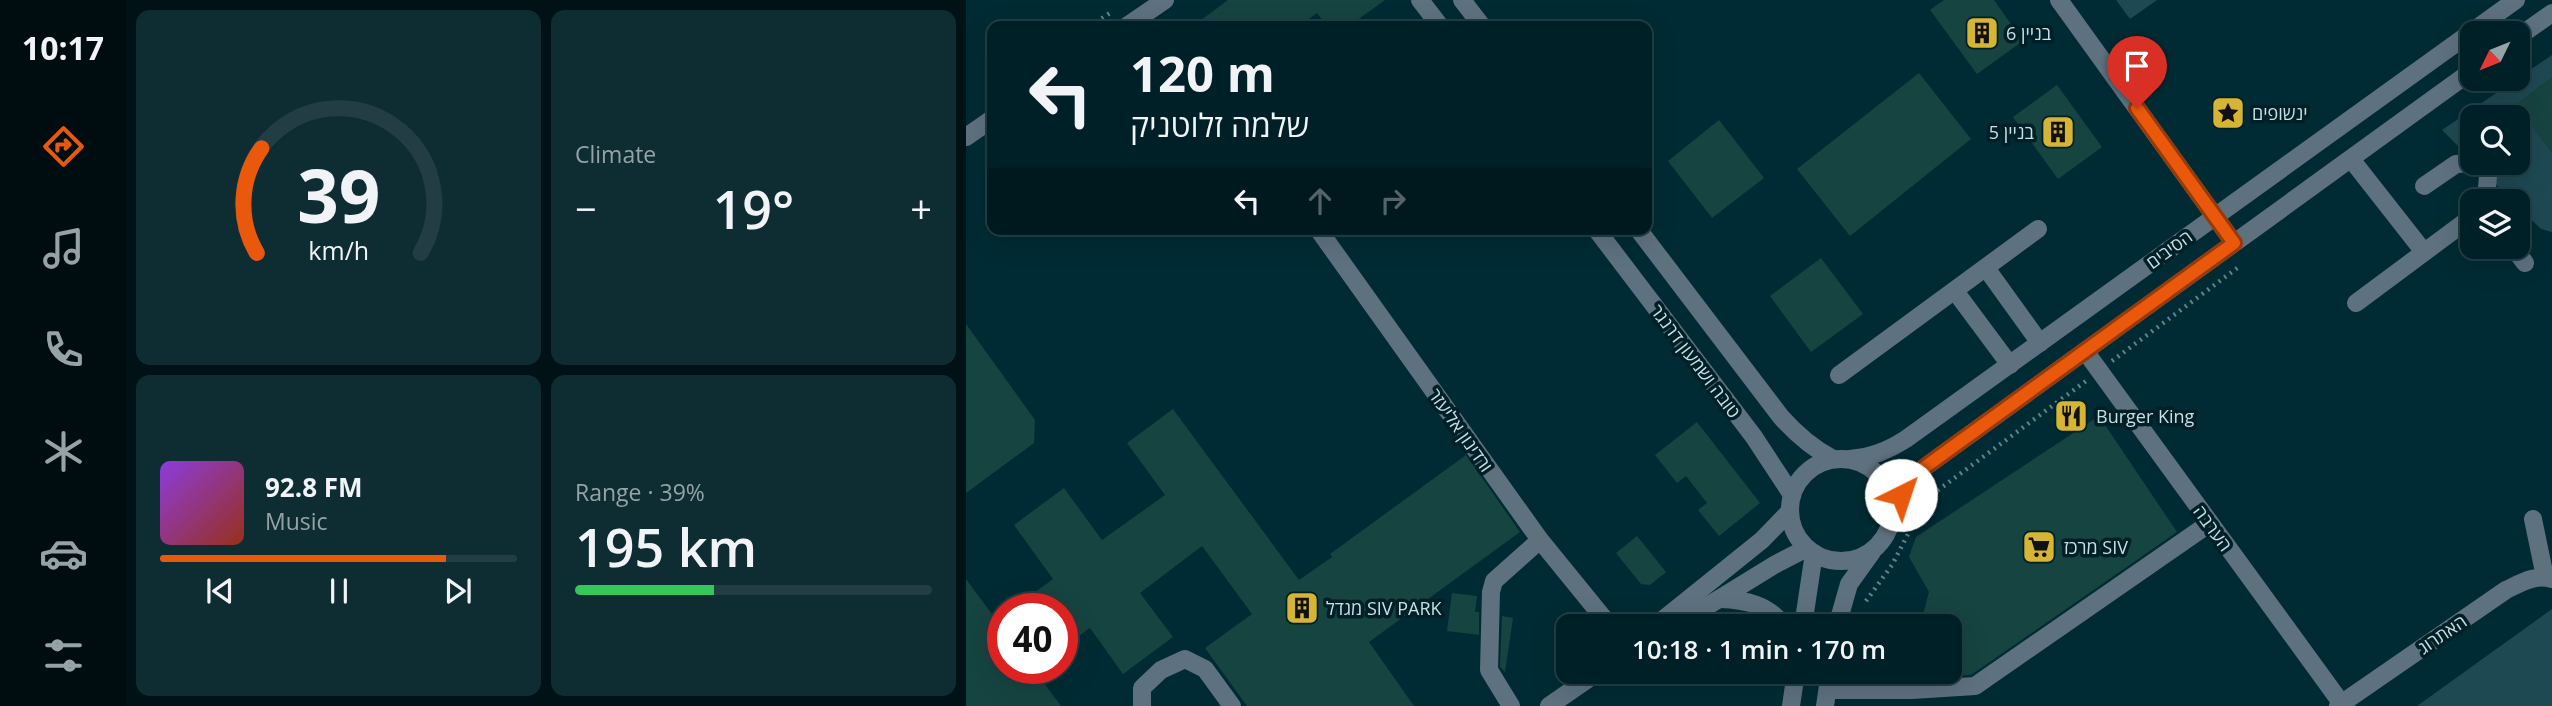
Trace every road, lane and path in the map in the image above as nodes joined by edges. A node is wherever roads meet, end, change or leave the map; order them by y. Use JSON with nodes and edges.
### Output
{"nodes":[{"id":1,"x":1165,"y":0,"type":"edge"},
{"id":2,"x":1420,"y":0,"type":"edge"},
{"id":3,"x":1462,"y":0,"type":"edge"},
{"id":4,"x":2059,"y":0,"type":"edge"},
{"id":5,"x":2516,"y":0,"type":"edge"},
{"id":6,"x":1118,"y":7,"type":"dead end"},
{"id":7,"x":2552,"y":13,"type":"edge"},
{"id":8,"x":1097,"y":21,"type":"edge"},
{"id":9,"x":1134,"y":21,"type":"edge"},
{"id":10,"x":1436,"y":21,"type":"edge"},
{"id":11,"x":1478,"y":21,"type":"edge"},
{"id":12,"x":2530,"y":29,"type":"edge"},
{"id":13,"x":2460,"y":79,"type":"edge"},
{"id":14,"x":987,"y":122,"type":"edge"},
{"id":15,"x":966,"y":137,"type":"edge"},
{"id":16,"x":2351,"y":159,"type":"junction"},
{"id":17,"x":2460,"y":164,"type":"edge"},
{"id":18,"x":2424,"y":186,"type":"dead end"},
{"id":19,"x":2214,"y":216,"type":"junction"},
{"id":20,"x":2460,"y":226,"type":"edge"},
{"id":21,"x":2038,"y":229,"type":"dead end"},
{"id":22,"x":1322,"y":235,"type":"edge"},
{"id":23,"x":1600,"y":235,"type":"edge"},
{"id":24,"x":1643,"y":235,"type":"edge"},
{"id":25,"x":2234,"y":243,"type":"junction"},
{"id":26,"x":2424,"y":252,"type":"junction"},
{"id":27,"x":2522,"y":259,"type":"edge"},
{"id":28,"x":2525,"y":263,"type":"dead end"},
{"id":29,"x":1986,"y":268,"type":"junction"},
{"id":30,"x":1955,"y":291,"type":"junction"},
{"id":31,"x":2356,"y":303,"type":"dead end"},
{"id":32,"x":2040,"y":343,"type":"junction"},
{"id":33,"x":2085,"y":352,"type":"junction"},
{"id":34,"x":2010,"y":365,"type":"junction"},
{"id":35,"x":1839,"y":374,"type":"dead end"},
{"id":36,"x":1842,"y":459,"type":"junction"},
{"id":37,"x":1791,"y":503,"type":"junction"},
{"id":38,"x":1892,"y":514,"type":"junction"},
{"id":39,"x":2533,"y":519,"type":"dead end"},
{"id":40,"x":2210,"y":523,"type":"junction"},
{"id":41,"x":1540,"y":540,"type":"junction"},
{"id":42,"x":1877,"y":546,"type":"junction"},
{"id":43,"x":1810,"y":551,"type":"junction"},
{"id":44,"x":2549,"y":578,"type":"edge"},
{"id":45,"x":1720,"y":599,"type":"junction"},
{"id":46,"x":1600,"y":614,"type":"edge"},
{"id":47,"x":1671,"y":614,"type":"edge"},
{"id":48,"x":1695,"y":614,"type":"edge"},
{"id":49,"x":1772,"y":614,"type":"edge"},
{"id":50,"x":1804,"y":614,"type":"edge"},
{"id":51,"x":1840,"y":614,"type":"edge"},
{"id":52,"x":1581,"y":684,"type":"edge"},
{"id":53,"x":1794,"y":684,"type":"edge"},
{"id":54,"x":1828,"y":689,"type":"edge"},
{"id":55,"x":2340,"y":705,"type":"edge"},
{"id":56,"x":1142,"y":706,"type":"edge"},
{"id":57,"x":1232,"y":706,"type":"edge"},
{"id":58,"x":1511,"y":706,"type":"edge"},
{"id":59,"x":1549,"y":706,"type":"edge"},
{"id":60,"x":1791,"y":706,"type":"edge"}],
"edges":[{"from":1,"to":9,"type":"street"},
{"from":2,"to":10,"type":"street"},
{"from":3,"to":11,"type":"street"},
{"from":4,"to":19,"type":"street"},
{"from":5,"to":19,"type":"street","name":"הסיבים"},
{"from":6,"to":8,"type":"path"},
{"from":7,"to":12,"type":"street"},
{"from":13,"to":16,"type":"street","name":"הסיבים"},
{"from":14,"to":15,"type":"street"},
{"from":16,"to":25,"type":"street","name":"הסיבים"},
{"from":16,"to":26,"type":"street"},
{"from":17,"to":18,"type":"street"},
{"from":19,"to":25,"type":"street"},
{"from":19,"to":32,"type":"street","name":"הסיבים"},
{"from":20,"to":26,"type":"street"},
{"from":21,"to":29,"type":"street"},
{"from":22,"to":41,"type":"street","name":"ורדינון אליעזר"},
{"from":23,"to":37,"type":"street","name":"טובה ושמעון דרנגר"},
{"from":24,"to":36,"type":"street","name":"טובה ושמעון דרנגר"},
{"from":25,"to":33,"type":"street","name":"הסיבים"},
{"from":26,"to":31,"type":"street"},
{"from":27,"to":28,"type":"street"},
{"from":29,"to":30,"type":"street"},
{"from":29,"to":32,"type":"street"},
{"from":30,"to":34,"type":"street"},
{"from":30,"to":35,"type":"street"},
{"from":32,"to":34,"type":"street","name":"הסיבים"},
{"from":33,"to":38,"type":"street","name":"הסיבים"},
{"from":33,"to":40,"type":"street","name":"הערבה"},
{"from":34,"to":36,"type":"street","name":"הסיבים"},
{"from":36,"to":37,"type":"street"},
{"from":36,"to":38,"type":"street"},
{"from":37,"to":43,"type":"street"},
{"from":37,"to":47,"type":"street"},
{"from":38,"to":42,"type":"street"},
{"from":39,"to":44,"type":"street"},
{"from":40,"to":54,"type":"street"},
{"from":40,"to":55,"type":"street","name":"הערבה"},
{"from":41,"to":46,"type":"street","name":"ורדינון אליעזר"},
{"from":41,"to":58,"type":"street"},
{"from":42,"to":43,"type":"street"},
{"from":42,"to":51,"type":"street"},
{"from":43,"to":45,"type":"street"},
{"from":43,"to":50,"type":"street"},
{"from":44,"to":55,"type":"street","name":"האתרוג"},
{"from":45,"to":48,"type":"street"},
{"from":45,"to":49,"type":"street"},
{"from":52,"to":59,"type":"street"},
{"from":53,"to":60,"type":"street"},
{"from":56,"to":57,"type":"street"}]}
